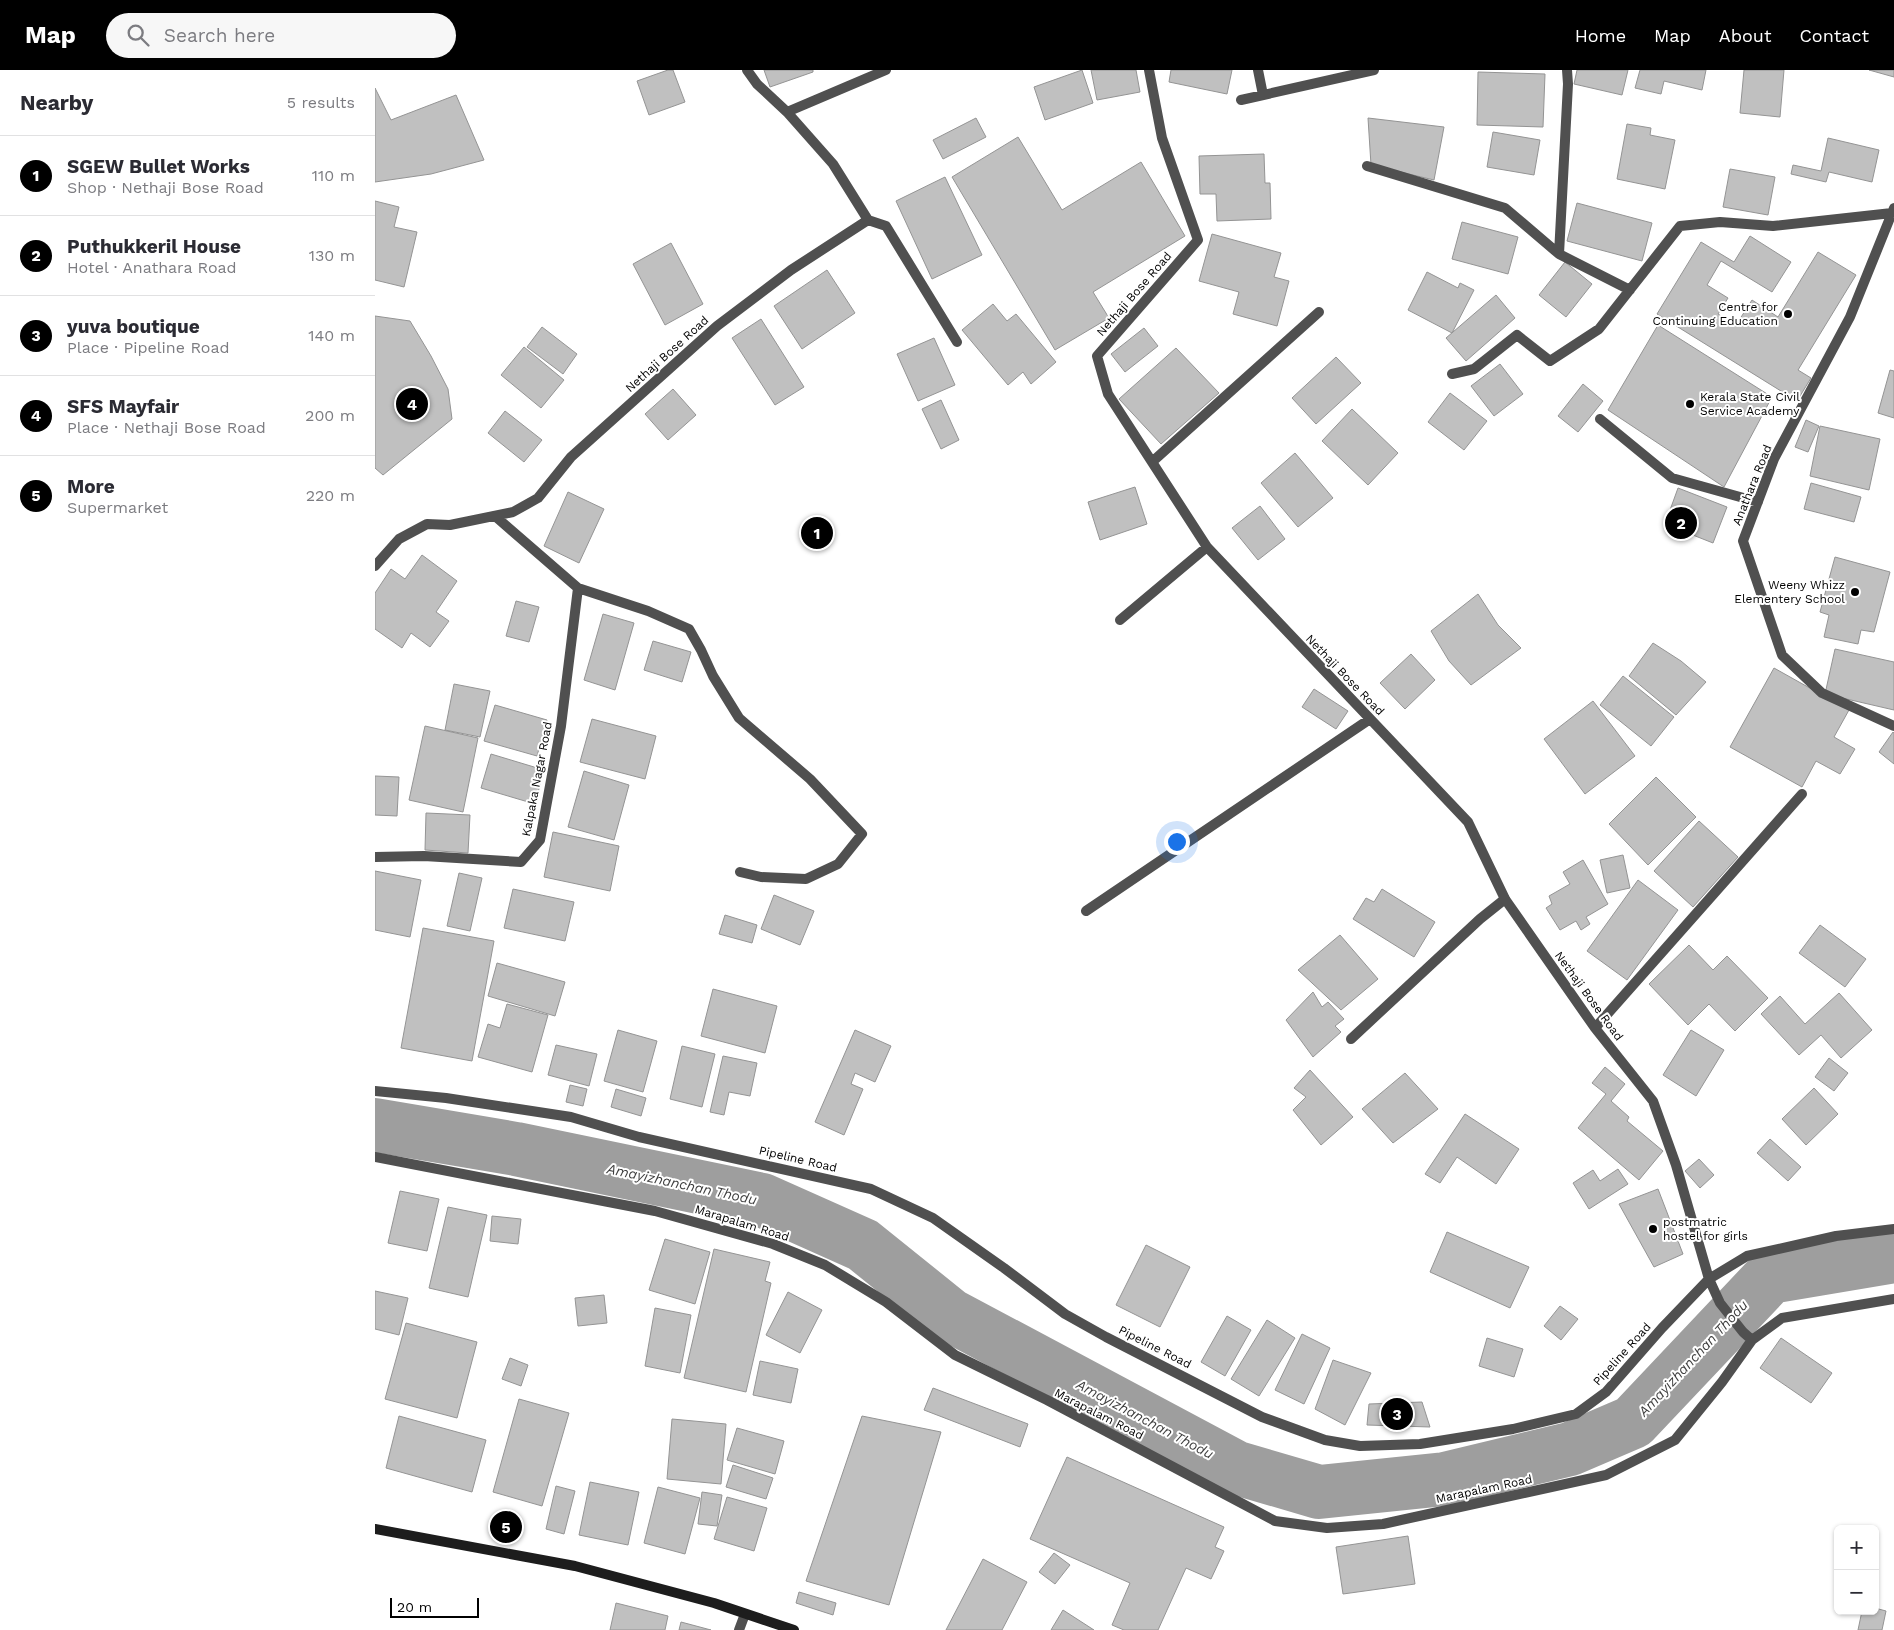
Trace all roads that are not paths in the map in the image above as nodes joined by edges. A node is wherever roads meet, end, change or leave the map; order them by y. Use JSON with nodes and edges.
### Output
{"nodes":[{"id":1,"x":747,"y":70,"type":"edge"},
{"id":2,"x":886,"y":70,"type":"edge"},
{"id":3,"x":1149,"y":70,"type":"edge"},
{"id":4,"x":1258,"y":70,"type":"edge"},
{"id":5,"x":1374,"y":70,"type":"edge"},
{"id":6,"x":1567,"y":70,"type":"edge"},
{"id":7,"x":1263,"y":94,"type":"junction"},
{"id":8,"x":1241,"y":100,"type":"dead end"},
{"id":9,"x":787,"y":112,"type":"junction"},
{"id":10,"x":1367,"y":166,"type":"dead end"},
{"id":11,"x":1893,"y":210,"type":"edge"},
{"id":12,"x":868,"y":220,"type":"junction"},
{"id":13,"x":1559,"y":254,"type":"junction"},
{"id":14,"x":1629,"y":290,"type":"junction"},
{"id":15,"x":1319,"y":312,"type":"dead end"},
{"id":16,"x":957,"y":342,"type":"dead end"},
{"id":17,"x":1451,"y":374,"type":"dead end"},
{"id":18,"x":1600,"y":419,"type":"dead end"},
{"id":19,"x":1152,"y":462,"type":"junction"},
{"id":20,"x":1758,"y":502,"type":"junction"},
{"id":21,"x":495,"y":516,"type":"junction"},
{"id":22,"x":1207,"y":547,"type":"junction"},
{"id":23,"x":375,"y":566,"type":"edge"},
{"id":24,"x":578,"y":588,"type":"junction"},
{"id":25,"x":1120,"y":620,"type":"dead end"},
{"id":26,"x":1370,"y":718,"type":"junction"},
{"id":27,"x":1894,"y":726,"type":"edge"},
{"id":28,"x":1802,"y":794,"type":"dead end"},
{"id":29,"x":375,"y":857,"type":"edge"},
{"id":30,"x":740,"y":872,"type":"dead end"},
{"id":31,"x":1505,"y":899,"type":"junction"},
{"id":32,"x":1086,"y":912,"type":"dead end"},
{"id":33,"x":1595,"y":1028,"type":"junction"},
{"id":34,"x":1351,"y":1039,"type":"dead end"},
{"id":35,"x":375,"y":1092,"type":"edge"},
{"id":36,"x":375,"y":1157,"type":"edge"},
{"id":37,"x":1894,"y":1229,"type":"edge"},
{"id":38,"x":1709,"y":1279,"type":"junction"},
{"id":39,"x":1894,"y":1299,"type":"edge"},
{"id":40,"x":1752,"y":1340,"type":"junction"},
{"id":41,"x":375,"y":1530,"type":"edge"},
{"id":42,"x":745,"y":1614,"type":"junction"},
{"id":43,"x":739,"y":1630,"type":"edge"},
{"id":44,"x":794,"y":1630,"type":"edge"}],
"edges":[{"from":1,"to":9,"type":"street"},
{"from":2,"to":9,"type":"street"},
{"from":3,"to":19,"type":"street","name":"Nethaji Bose Road"},
{"from":4,"to":7,"type":"street"},
{"from":5,"to":7,"type":"street"},
{"from":6,"to":13,"type":"street"},
{"from":7,"to":8,"type":"street"},
{"from":9,"to":12,"type":"street"},
{"from":10,"to":13,"type":"street"},
{"from":11,"to":14,"type":"street"},
{"from":11,"to":20,"type":"street","name":"Anathara Road"},
{"from":12,"to":16,"type":"street"},
{"from":12,"to":21,"type":"street","name":"Nethaji Bose Road"},
{"from":13,"to":14,"type":"street"},
{"from":14,"to":17,"type":"street"},
{"from":15,"to":19,"type":"street"},
{"from":18,"to":20,"type":"street"},
{"from":19,"to":22,"type":"street","name":"Nethaji Bose Road"},
{"from":20,"to":27,"type":"street","name":"Anathara Road"},
{"from":21,"to":23,"type":"street","name":"Nethaji Bose Road"},
{"from":21,"to":24,"type":"street"},
{"from":22,"to":25,"type":"street"},
{"from":22,"to":26,"type":"street","name":"Nethaji Bose Road"},
{"from":24,"to":29,"type":"street","name":"Kalpaka Nagar Road"},
{"from":24,"to":30,"type":"street"},
{"from":26,"to":31,"type":"street","name":"Nethaji Bose Road"},
{"from":26,"to":32,"type":"street"},
{"from":28,"to":33,"type":"street"},
{"from":31,"to":33,"type":"street","name":"Nethaji Bose Road"},
{"from":31,"to":34,"type":"street"},
{"from":33,"to":38,"type":"street","name":"Nethaji Bose Road"},
{"from":35,"to":38,"type":"street","name":"Pipeline Road"},
{"from":36,"to":40,"type":"street","name":"Marapalam Road"},
{"from":37,"to":38,"type":"street","name":"Pipeline Road"},
{"from":38,"to":40,"type":"street","name":"Nethaji Bose Road"},
{"from":39,"to":40,"type":"street","name":"Marapalam Road"},
{"from":41,"to":42,"type":"street"},
{"from":42,"to":43,"type":"street"},
{"from":42,"to":44,"type":"street"}]}
